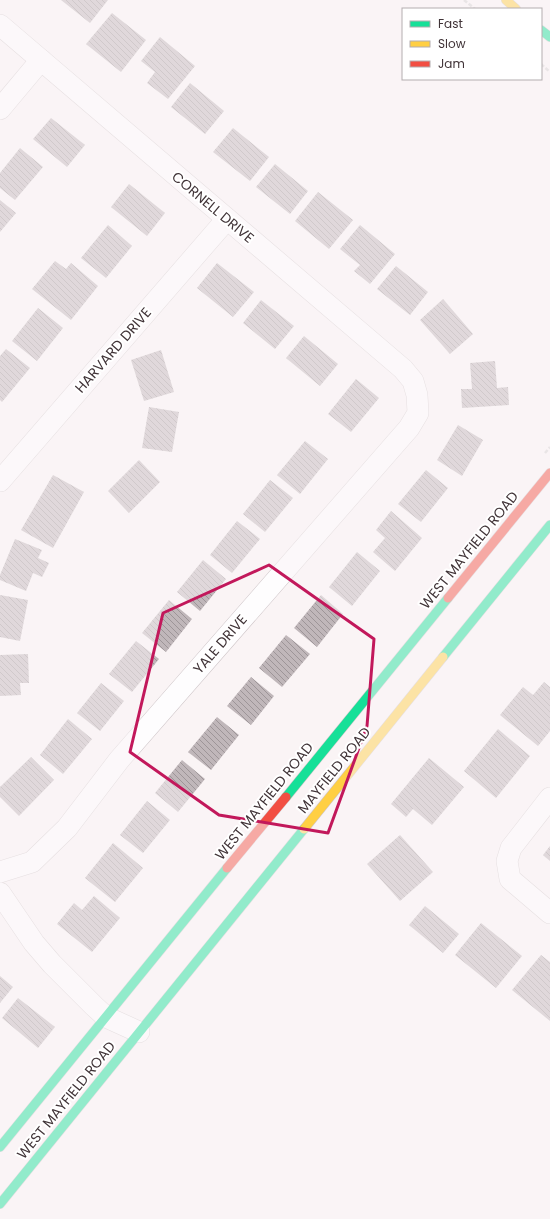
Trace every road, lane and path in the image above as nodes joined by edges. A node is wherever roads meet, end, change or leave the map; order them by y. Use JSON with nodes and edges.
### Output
{"nodes":[{"id":1,"x":464,"y":0,"type":"edge"},
{"id":2,"x":506,"y":0,"type":"edge"},
{"id":3,"x":474,"y":8,"type":"edge"},
{"id":4,"x":515,"y":8,"type":"edge"},
{"id":5,"x":0,"y":25,"type":"edge"},
{"id":6,"x":542,"y":31,"type":"edge"},
{"id":7,"x":550,"y":37,"type":"edge"},
{"id":8,"x":41,"y":60,"type":"junction"},
{"id":9,"x":542,"y":65,"type":"edge"},
{"id":10,"x":550,"y":72,"type":"edge"},
{"id":11,"x":0,"y":109,"type":"edge"},
{"id":12,"x":227,"y":219,"type":"junction"},
{"id":13,"x":417,"y":395,"type":"joint"},
{"id":14,"x":550,"y":473,"type":"edge"},
{"id":15,"x":0,"y":481,"type":"edge"},
{"id":16,"x":550,"y":525,"type":"edge"},
{"id":17,"x":550,"y":798,"type":"edge"},
{"id":18,"x":0,"y":872,"type":"edge"},
{"id":19,"x":0,"y":893,"type":"edge"},
{"id":20,"x":550,"y":913,"type":"edge"},
{"id":21,"x":106,"y":1017,"type":"junction"},
{"id":22,"x":139,"y":1032,"type":"junction"},
{"id":23,"x":0,"y":1146,"type":"edge"},
{"id":24,"x":0,"y":1204,"type":"edge"}],
"edges":[{"from":1,"to":3,"type":"path"},
{"from":2,"to":4,"type":"main road"},
{"from":5,"to":8,"type":"street","name":"CORNELL DRIVE"},
{"from":6,"to":7,"type":"main road"},
{"from":8,"to":11,"type":"street"},
{"from":8,"to":12,"type":"street","name":"CORNELL DRIVE"},
{"from":9,"to":10,"type":"path"},
{"from":12,"to":13,"type":"street","name":"CORNELL DRIVE"},
{"from":12,"to":15,"type":"street","name":"HARVARD DRIVE"},
{"from":13,"to":18,"type":"street","name":"YALE DRIVE"},
{"from":14,"to":21,"type":"main road","name":"WEST MAYFIELD ROAD"},
{"from":16,"to":22,"type":"main road","name":"MAYFIELD ROAD"},
{"from":17,"to":20,"type":"street"},
{"from":19,"to":21,"type":"street"},
{"from":21,"to":22,"type":"street"},
{"from":21,"to":23,"type":"main road","name":"WEST MAYFIELD ROAD"},
{"from":22,"to":24,"type":"main road","name":"WEST MAYFIELD ROAD"}]}
